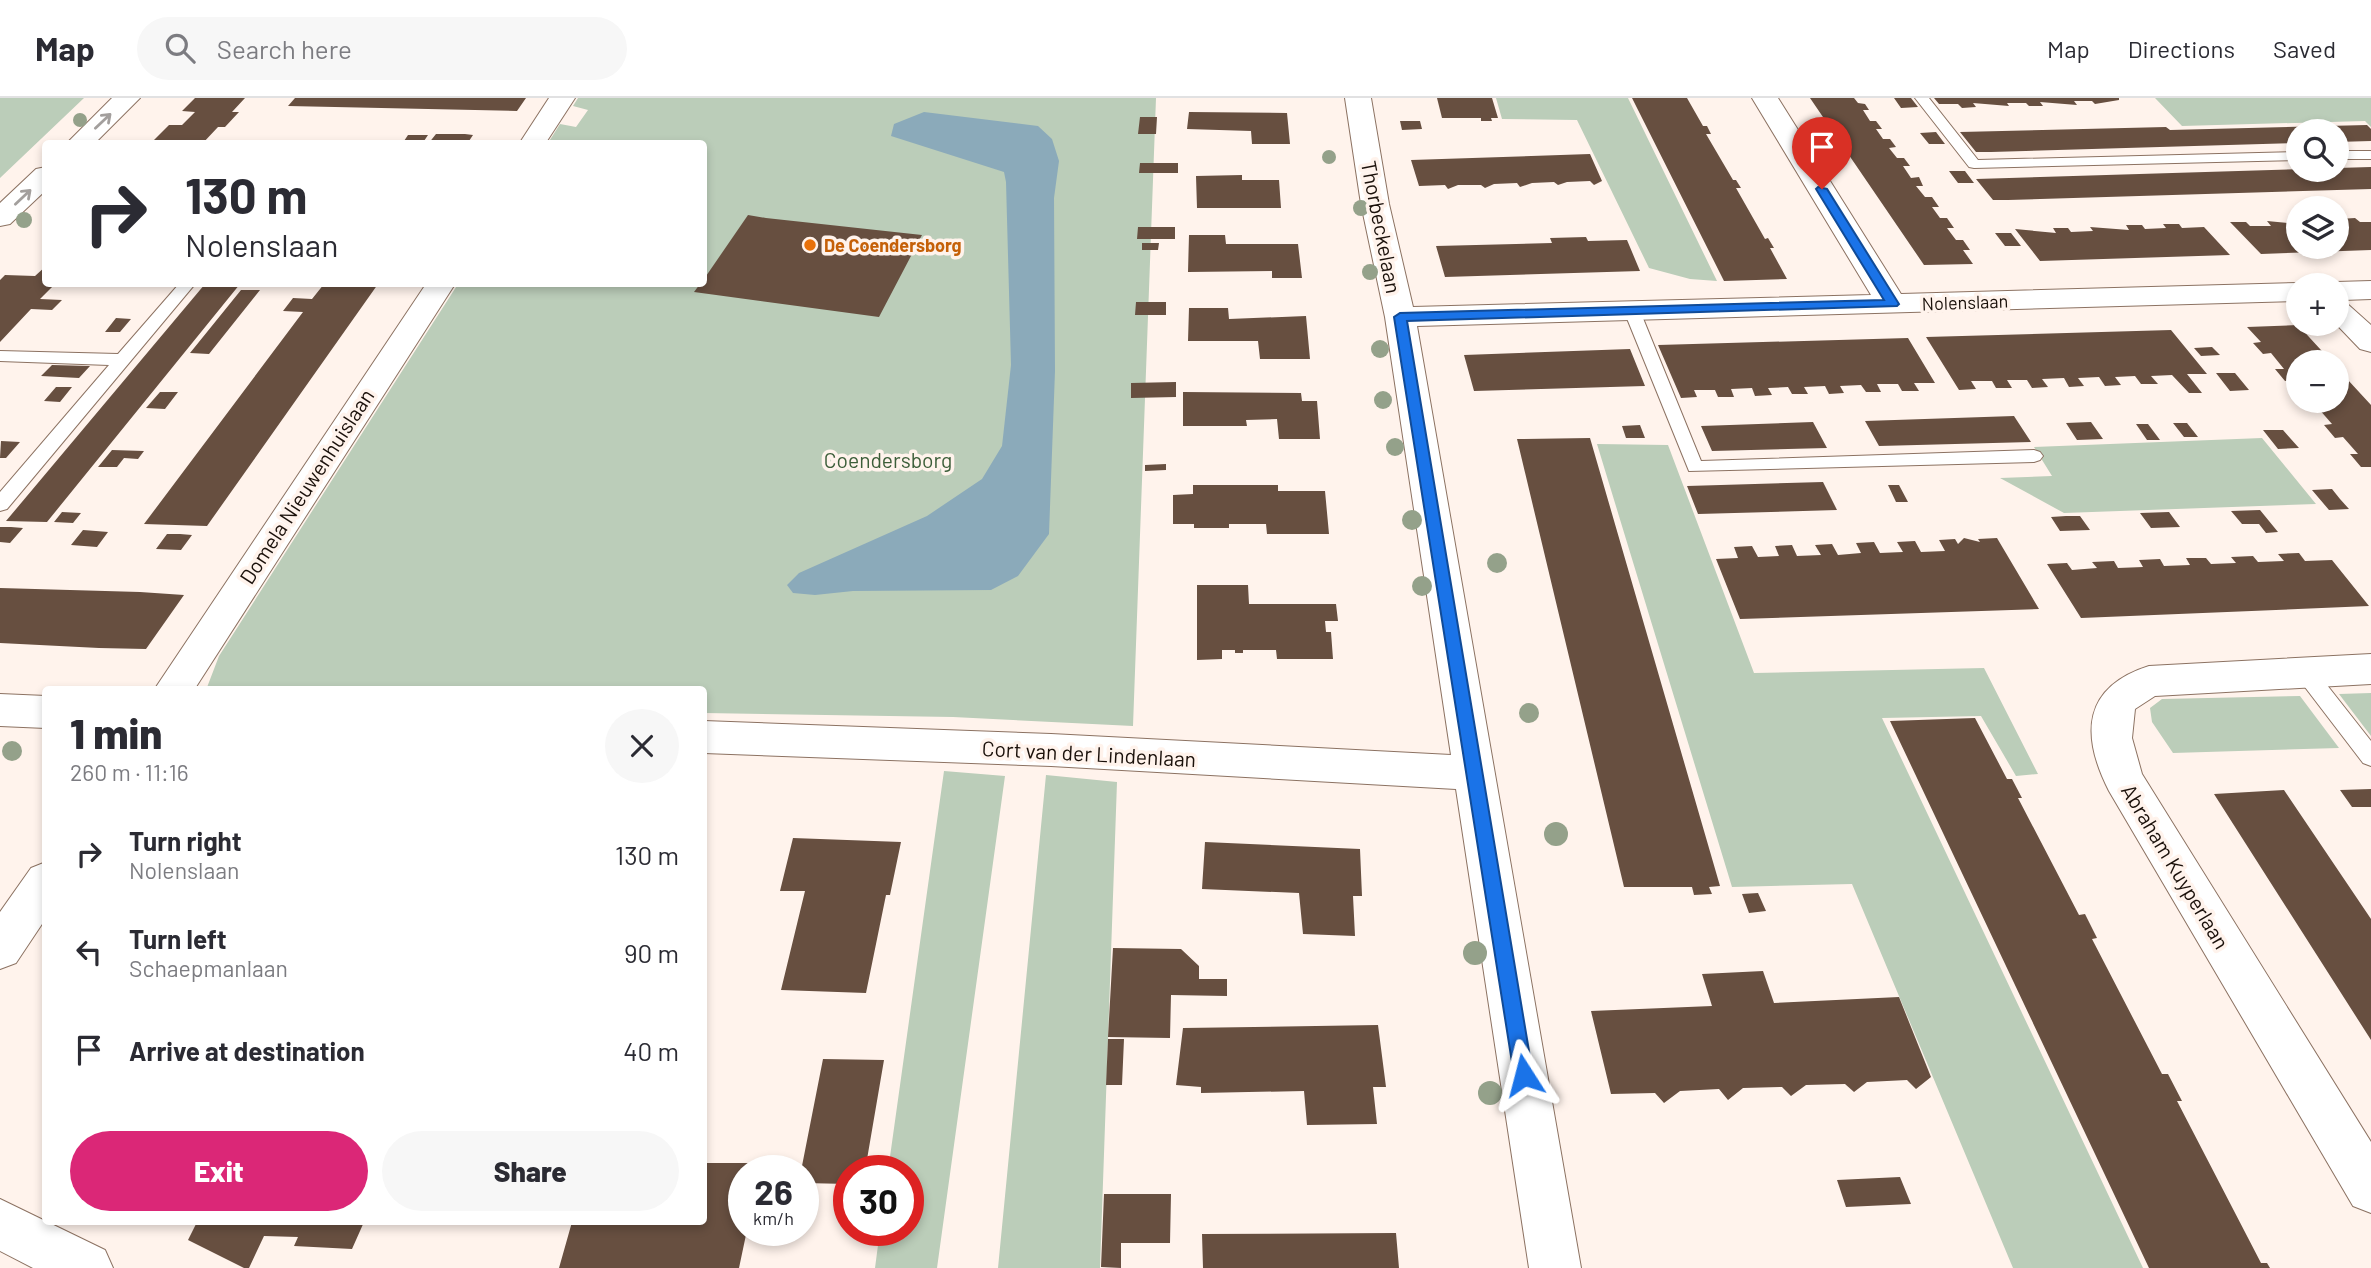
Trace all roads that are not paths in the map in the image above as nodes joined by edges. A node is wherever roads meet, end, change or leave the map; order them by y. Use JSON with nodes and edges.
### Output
{"nodes":[{"id":1,"x":127,"y":98,"type":"edge"},
{"id":2,"x":562,"y":98,"type":"edge"},
{"id":3,"x":1358,"y":98,"type":"edge"},
{"id":4,"x":1765,"y":98,"type":"edge"},
{"id":5,"x":1922,"y":98,"type":"edge"},
{"id":6,"x":83,"y":140,"type":"edge"},
{"id":7,"x":535,"y":140,"type":"edge"},
{"id":8,"x":2349,"y":155,"type":"edge"},
{"id":9,"x":2371,"y":155,"type":"edge"},
{"id":10,"x":2286,"y":156,"type":"edge"},
{"id":11,"x":42,"y":179,"type":"edge"},
{"id":12,"x":0,"y":218,"type":"edge"},
{"id":13,"x":184,"y":287,"type":"edge"},
{"id":14,"x":438,"y":287,"type":"edge"},
{"id":15,"x":2371,"y":290,"type":"edge"},
{"id":16,"x":2349,"y":291,"type":"edge"},
{"id":17,"x":2286,"y":292,"type":"edge"},
{"id":18,"x":1892,"y":304,"type":"junction"},
{"id":19,"x":1632,"y":311,"type":"junction"},
{"id":20,"x":1400,"y":317,"type":"junction"},
{"id":21,"x":2349,"y":320,"type":"edge"},
{"id":22,"x":2371,"y":342,"type":"edge"},
{"id":23,"x":0,"y":356,"type":"edge"},
{"id":24,"x":122,"y":360,"type":"junction"},
{"id":25,"x":2034,"y":456,"type":"dead end"},
{"id":26,"x":0,"y":504,"type":"edge"},
{"id":27,"x":2371,"y":669,"type":"edge"},
{"id":28,"x":2305,"y":672,"type":"junction"},
{"id":29,"x":176,"y":686,"type":"edge"},
{"id":30,"x":0,"y":710,"type":"edge"},
{"id":31,"x":42,"y":712,"type":"edge"},
{"id":32,"x":707,"y":737,"type":"edge"},
{"id":33,"x":2371,"y":757,"type":"edge"},
{"id":34,"x":1475,"y":774,"type":"junction"},
{"id":35,"x":42,"y":887,"type":"edge"},
{"id":36,"x":0,"y":949,"type":"edge"},
{"id":37,"x":2371,"y":1188,"type":"edge"},
{"id":38,"x":0,"y":1224,"type":"edge"},
{"id":39,"x":87,"y":1268,"type":"edge"},
{"id":40,"x":1555,"y":1268,"type":"edge"}],
"edges":[{"from":6,"to":1,"type":"street","one_way":true},
{"from":2,"to":7,"type":"street"},
{"from":3,"to":20,"type":"street","name":"Thorbeckelaan"},
{"from":4,"to":18,"type":"street"},
{"from":5,"to":10,"type":"lane"},
{"from":8,"to":9,"type":"lane"},
{"from":12,"to":11,"type":"street","one_way":true},
{"from":13,"to":24,"type":"lane"},
{"from":14,"to":29,"type":"street","name":"Domela Nieuwenhuislaan"},
{"from":15,"to":16,"type":"street"},
{"from":17,"to":18,"type":"street","name":"Nolenslaan"},
{"from":18,"to":19,"type":"street","name":"Nolenslaan"},
{"from":19,"to":20,"type":"street","name":"Nolenslaan"},
{"from":19,"to":25,"type":"lane"},
{"from":20,"to":34,"type":"street","name":"Thorbeckelaan"},
{"from":21,"to":22,"type":"street"},
{"from":23,"to":24,"type":"lane"},
{"from":24,"to":26,"type":"lane"},
{"from":27,"to":28,"type":"street","name":"Abraham Kuyperlaan"},
{"from":28,"to":33,"type":"lane"},
{"from":28,"to":37,"type":"street","name":"Abraham Kuyperlaan"},
{"from":30,"to":31,"type":"street"},
{"from":32,"to":34,"type":"street","name":"Cort van der Lindenlaan"},
{"from":34,"to":40,"type":"street","name":"Thorbeckelaan"},
{"from":35,"to":36,"type":"street"},
{"from":38,"to":39,"type":"street"}]}
